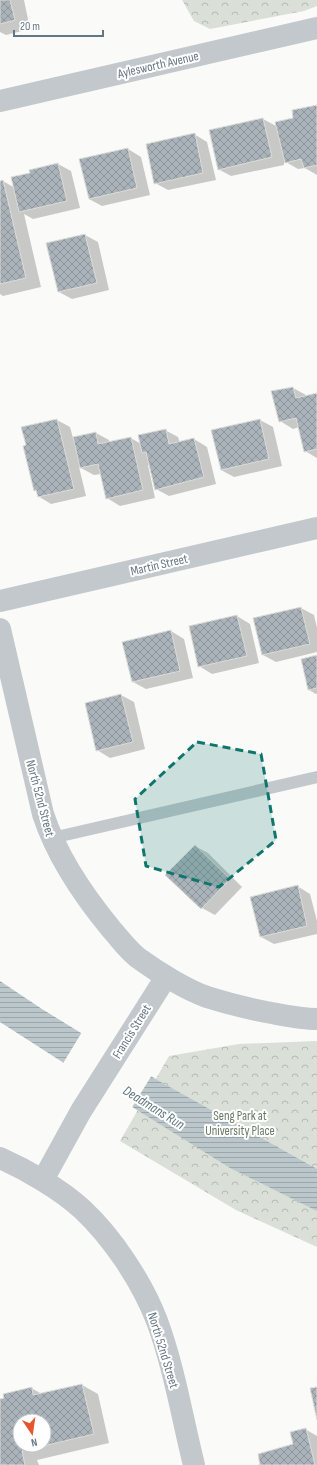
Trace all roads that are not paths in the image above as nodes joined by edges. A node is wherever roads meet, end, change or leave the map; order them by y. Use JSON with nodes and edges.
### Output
{"nodes":[{"id":1,"x":317,"y":28,"type":"edge"},
{"id":2,"x":0,"y":101,"type":"edge"},
{"id":3,"x":317,"y":528,"type":"edge"},
{"id":4,"x":0,"y":601,"type":"edge"},
{"id":5,"x":0,"y":628,"type":"edge"},
{"id":6,"x":317,"y":777,"type":"edge"},
{"id":7,"x":52,"y":838,"type":"junction"},
{"id":8,"x":166,"y":977,"type":"junction"},
{"id":9,"x":317,"y":1019,"type":"edge"},
{"id":10,"x":0,"y":1158,"type":"edge"},
{"id":11,"x":43,"y":1180,"type":"junction"},
{"id":12,"x":194,"y":1465,"type":"edge"}],
"edges":[{"from":1,"to":2,"type":"street","name":"Aylesworth Avenue"},
{"from":3,"to":4,"type":"street","name":"Martin Street"},
{"from":5,"to":7,"type":"street","name":"North 52nd Street"},
{"from":6,"to":7,"type":"lane"},
{"from":7,"to":8,"type":"street","name":"North 52nd Street"},
{"from":8,"to":9,"type":"street"},
{"from":8,"to":11,"type":"street","name":"Francis Street"},
{"from":10,"to":11,"type":"street"},
{"from":11,"to":12,"type":"street","name":"North 52nd Street"}]}
